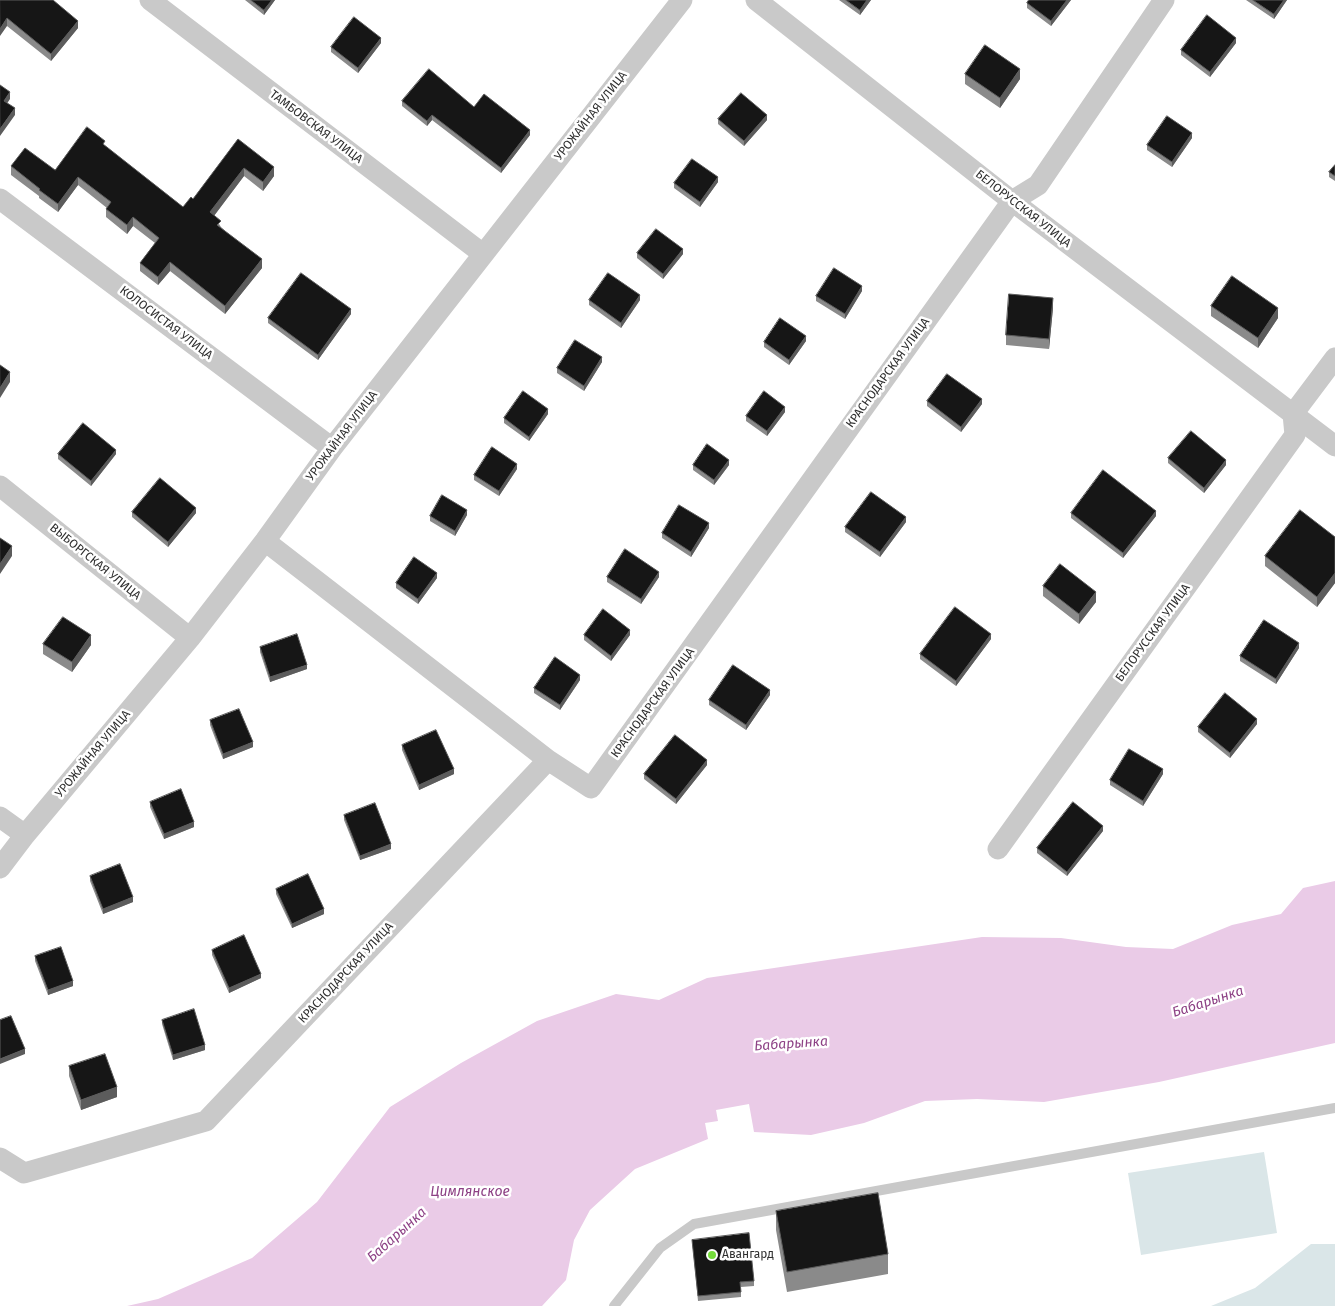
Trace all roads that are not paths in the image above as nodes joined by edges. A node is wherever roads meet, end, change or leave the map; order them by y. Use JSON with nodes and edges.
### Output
{"nodes":[{"id":1,"x":150,"y":0,"type":"edge"},
{"id":2,"x":682,"y":0,"type":"edge"},
{"id":3,"x":756,"y":0,"type":"edge"},
{"id":4,"x":1164,"y":0,"type":"edge"},
{"id":5,"x":0,"y":198,"type":"edge"},
{"id":6,"x":1012,"y":201,"type":"junction"},
{"id":7,"x":483,"y":254,"type":"junction"},
{"id":8,"x":1335,"y":358,"type":"edge"},
{"id":9,"x":1293,"y":414,"type":"junction"},
{"id":10,"x":1335,"y":446,"type":"edge"},
{"id":11,"x":332,"y":448,"type":"junction"},
{"id":12,"x":0,"y":486,"type":"edge"},
{"id":13,"x":265,"y":541,"type":"junction"},
{"id":14,"x":190,"y":638,"type":"junction"},
{"id":15,"x":548,"y":760,"type":"junction"},
{"id":16,"x":0,"y":817,"type":"edge"},
{"id":17,"x":25,"y":835,"type":"junction"},
{"id":18,"x":998,"y":849,"type":"dead end"},
{"id":19,"x":0,"y":868,"type":"edge"},
{"id":20,"x":1335,"y":1108,"type":"edge"},
{"id":21,"x":0,"y":1158,"type":"edge"},
{"id":22,"x":614,"y":1306,"type":"edge"}],
"edges":[{"from":1,"to":7,"type":"street","name":"ТАМБОВСКАЯ УЛИЦА"},
{"from":2,"to":7,"type":"street","name":"УРОЖАЙНАЯ УЛИЦА"},
{"from":3,"to":6,"type":"street","name":"БЕЛОРУССКАЯ УЛИЦА"},
{"from":4,"to":6,"type":"street","name":"КРАСНОДАРСКАЯ УЛИЦА"},
{"from":5,"to":11,"type":"street","name":"КОЛОСИСТАЯ УЛИЦА"},
{"from":6,"to":9,"type":"street","name":"БЕЛОРУССКАЯ УЛИЦА"},
{"from":6,"to":15,"type":"street","name":"КРАСНОДАРСКАЯ УЛИЦА"},
{"from":7,"to":11,"type":"street","name":"УРОЖАЙНАЯ УЛИЦА"},
{"from":8,"to":9,"type":"street"},
{"from":9,"to":10,"type":"street"},
{"from":9,"to":18,"type":"street","name":"БЕЛОРУССКАЯ УЛИЦА"},
{"from":11,"to":13,"type":"street","name":"УРОЖАЙНАЯ УЛИЦА"},
{"from":12,"to":14,"type":"street","name":"ВЫБОРГСКАЯ УЛИЦА"},
{"from":13,"to":14,"type":"street","name":"УРОЖАЙНАЯ УЛИЦА"},
{"from":13,"to":15,"type":"street"},
{"from":14,"to":17,"type":"street","name":"УРОЖАЙНАЯ УЛИЦА"},
{"from":15,"to":21,"type":"street","name":"КРАСНОДАРСКАЯ УЛИЦА"},
{"from":16,"to":17,"type":"street"},
{"from":17,"to":19,"type":"street","name":"УРОЖАЙНАЯ УЛИЦА"},
{"from":20,"to":22,"type":"lane"}]}
